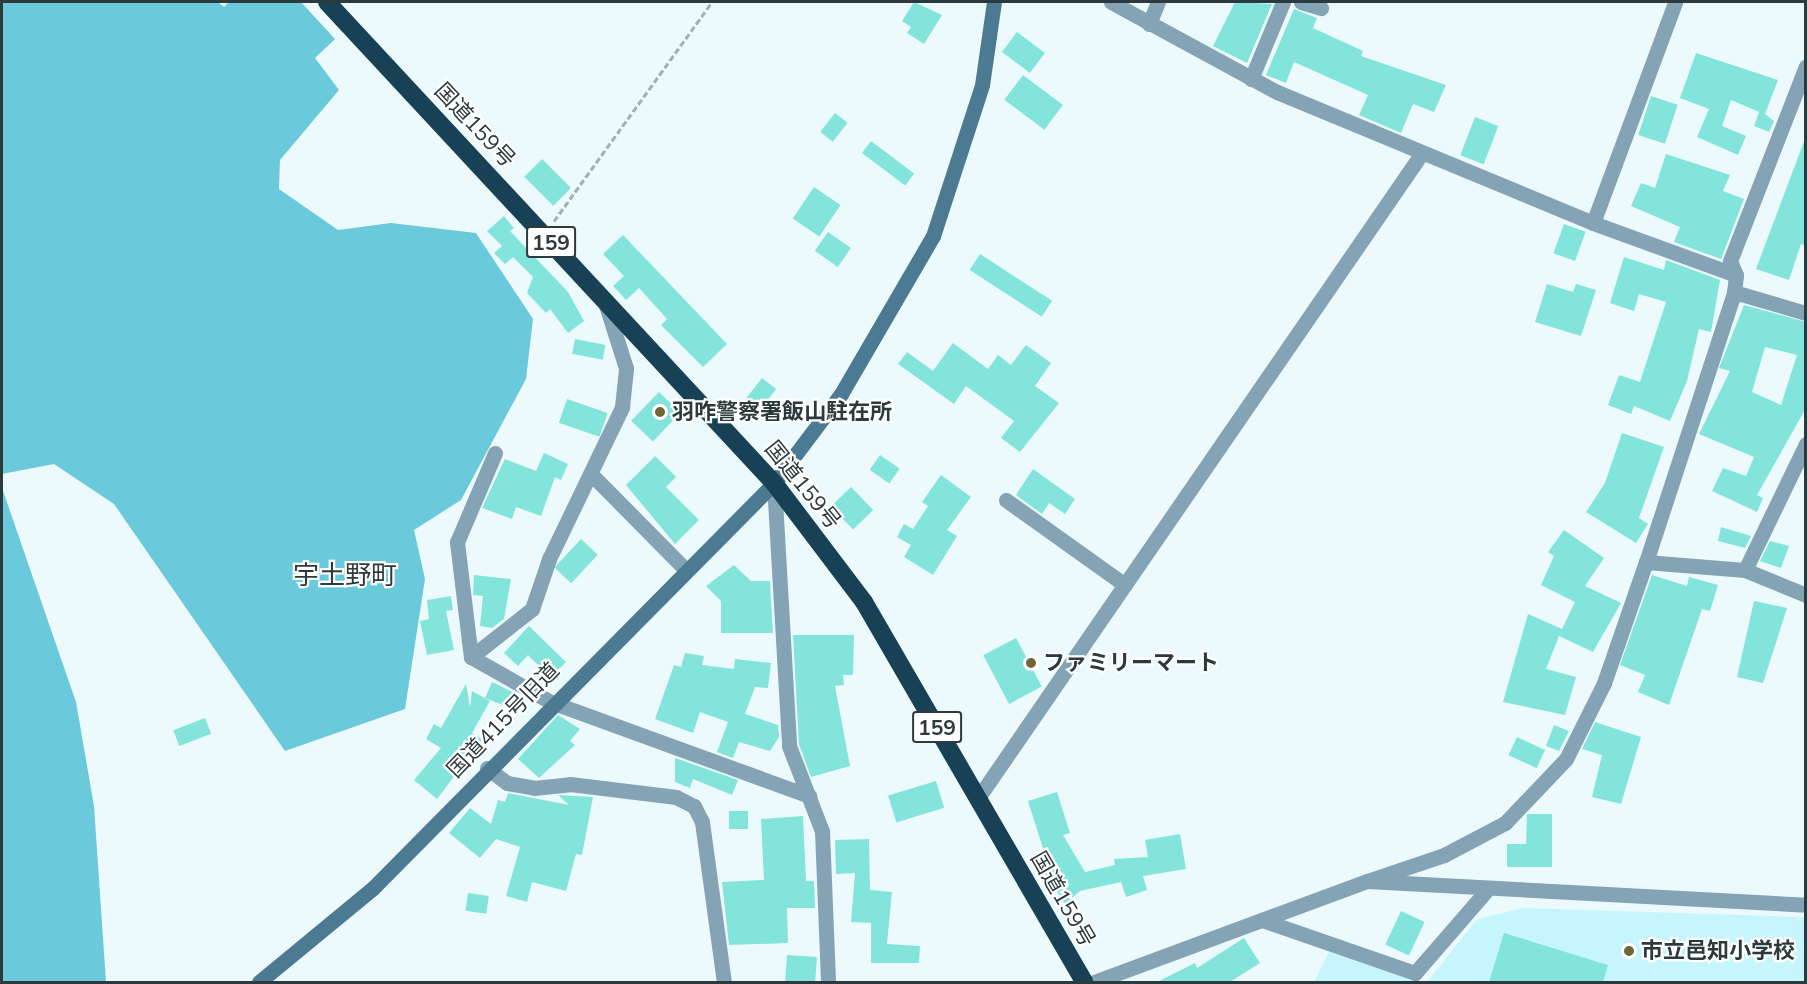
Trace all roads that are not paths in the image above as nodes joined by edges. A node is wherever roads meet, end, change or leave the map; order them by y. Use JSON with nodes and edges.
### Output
{"nodes":[{"id":1,"x":327,"y":2,"type":"edge"},
{"id":2,"x":994,"y":2,"type":"edge"},
{"id":3,"x":1111,"y":2,"type":"edge"},
{"id":4,"x":1158,"y":2,"type":"edge"},
{"id":5,"x":1283,"y":2,"type":"edge"},
{"id":6,"x":1301,"y":2,"type":"edge"},
{"id":7,"x":1675,"y":2,"type":"edge"},
{"id":8,"x":1321,"y":8,"type":"dead end"},
{"id":9,"x":1149,"y":24,"type":"junction"},
{"id":10,"x":1806,"y":66,"type":"edge"},
{"id":11,"x":1251,"y":79,"type":"junction"},
{"id":12,"x":1422,"y":153,"type":"junction"},
{"id":13,"x":1593,"y":222,"type":"junction"},
{"id":14,"x":1736,"y":274,"type":"junction"},
{"id":15,"x":1734,"y":292,"type":"junction"},
{"id":16,"x":604,"y":299,"type":"junction"},
{"id":17,"x":1806,"y":313,"type":"edge"},
{"id":18,"x":1806,"y":444,"type":"edge"},
{"id":19,"x":495,"y":453,"type":"dead end"},
{"id":20,"x":591,"y":474,"type":"junction"},
{"id":21,"x":774,"y":483,"type":"junction"},
{"id":22,"x":1006,"y":500,"type":"dead end"},
{"id":23,"x":1646,"y":562,"type":"junction"},
{"id":24,"x":686,"y":570,"type":"junction"},
{"id":25,"x":1745,"y":570,"type":"junction"},
{"id":26,"x":1125,"y":585,"type":"junction"},
{"id":27,"x":1806,"y":595,"type":"edge"},
{"id":28,"x":471,"y":657,"type":"junction"},
{"id":29,"x":551,"y":702,"type":"junction"},
{"id":30,"x":487,"y":768,"type":"junction"},
{"id":31,"x":809,"y":796,"type":"junction"},
{"id":32,"x":978,"y":798,"type":"junction"},
{"id":33,"x":1367,"y":881,"type":"junction"},
{"id":34,"x":1487,"y":890,"type":"junction"},
{"id":35,"x":1806,"y":905,"type":"edge"},
{"id":36,"x":1262,"y":920,"type":"junction"},
{"id":37,"x":259,"y":982,"type":"edge"},
{"id":38,"x":724,"y":982,"type":"edge"},
{"id":39,"x":828,"y":982,"type":"edge"},
{"id":40,"x":1084,"y":982,"type":"edge"},
{"id":41,"x":1094,"y":982,"type":"edge"}],
"edges":[{"from":1,"to":16,"type":"highway","name":"国道159号","number":"159"},
{"from":2,"to":21,"type":"street","name":"国道415号旧道"},
{"from":3,"to":9,"type":"street"},
{"from":4,"to":9,"type":"street"},
{"from":5,"to":11,"type":"street"},
{"from":6,"to":8,"type":"street"},
{"from":7,"to":13,"type":"street"},
{"from":9,"to":11,"type":"street"},
{"from":10,"to":14,"type":"street"},
{"from":11,"to":12,"type":"street"},
{"from":12,"to":13,"type":"street"},
{"from":12,"to":26,"type":"street"},
{"from":13,"to":14,"type":"street"},
{"from":14,"to":15,"type":"street"},
{"from":15,"to":17,"type":"street"},
{"from":15,"to":23,"type":"street"},
{"from":16,"to":20,"type":"street"},
{"from":16,"to":21,"type":"highway","name":"国道159号","number":"159"},
{"from":18,"to":25,"type":"street"},
{"from":19,"to":28,"type":"street"},
{"from":20,"to":24,"type":"street"},
{"from":20,"to":28,"type":"street"},
{"from":21,"to":24,"type":"street","name":"国道415号旧道"},
{"from":21,"to":31,"type":"street"},
{"from":21,"to":32,"type":"highway","name":"国道159号","number":"159"},
{"from":22,"to":26,"type":"street"},
{"from":23,"to":25,"type":"street"},
{"from":23,"to":33,"type":"street"},
{"from":24,"to":29,"type":"street","name":"国道415号旧道"},
{"from":25,"to":27,"type":"street"},
{"from":26,"to":32,"type":"street"},
{"from":28,"to":29,"type":"street"},
{"from":29,"to":30,"type":"street","name":"国道415号旧道"},
{"from":29,"to":31,"type":"street"},
{"from":30,"to":37,"type":"street","name":"国道415号旧道"},
{"from":30,"to":38,"type":"street"},
{"from":31,"to":39,"type":"street"},
{"from":32,"to":40,"type":"highway","name":"国道159号","number":"159"},
{"from":33,"to":34,"type":"street"},
{"from":33,"to":36,"type":"street"},
{"from":34,"to":35,"type":"street"},
{"from":34,"to":36,"type":"street"},
{"from":36,"to":41,"type":"street"}]}
